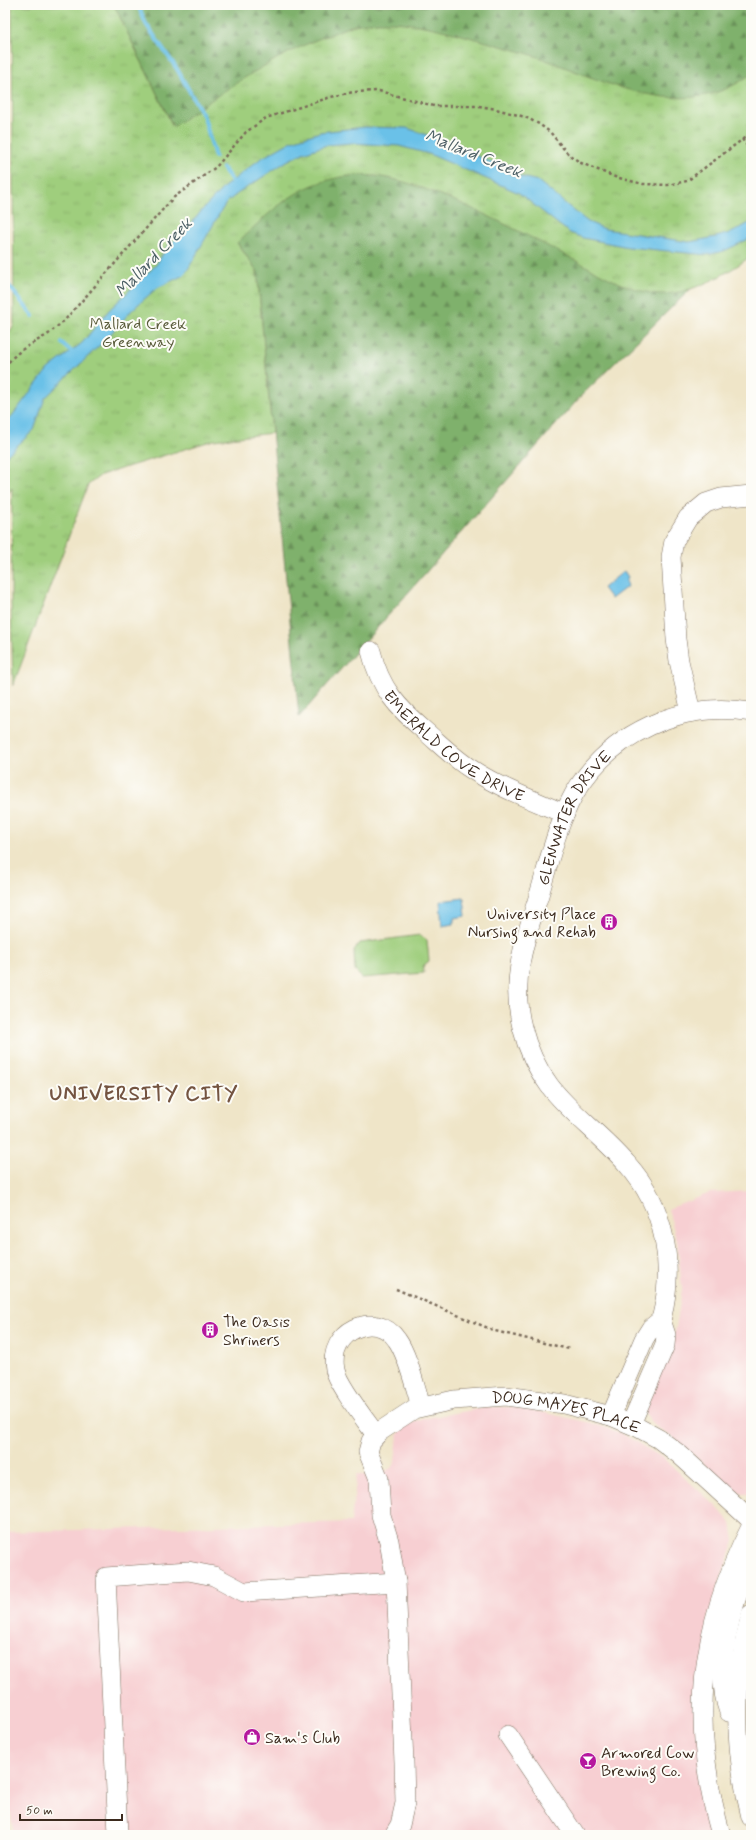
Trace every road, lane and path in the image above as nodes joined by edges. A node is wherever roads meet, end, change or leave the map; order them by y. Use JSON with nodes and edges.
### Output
{"nodes":[{"id":1,"x":751,"y":133,"type":"edge"},
{"id":2,"x":742,"y":139,"type":"junction"},
{"id":3,"x":751,"y":151,"type":"edge"},
{"id":4,"x":5,"y":368,"type":"edge"},
{"id":5,"x":751,"y":495,"type":"edge"},
{"id":6,"x":371,"y":651,"type":"dead end"},
{"id":7,"x":691,"y":712,"type":"junction"},
{"id":8,"x":751,"y":712,"type":"edge"},
{"id":9,"x":565,"y":814,"type":"junction"},
{"id":10,"x":396,"y":1289,"type":"dead end"},
{"id":11,"x":661,"y":1320,"type":"junction"},
{"id":12,"x":570,"y":1349,"type":"dead end"},
{"id":13,"x":421,"y":1406,"type":"junction"},
{"id":14,"x":611,"y":1416,"type":"junction"},
{"id":15,"x":631,"y":1424,"type":"junction"},
{"id":16,"x":376,"y":1435,"type":"junction"},
{"id":17,"x":751,"y":1520,"type":"edge"},
{"id":18,"x":751,"y":1527,"type":"edge"},
{"id":19,"x":751,"y":1564,"type":"edge"},
{"id":20,"x":396,"y":1582,"type":"junction"},
{"id":21,"x":751,"y":1614,"type":"edge"},
{"id":22,"x":736,"y":1726,"type":"junction"},
{"id":23,"x":508,"y":1735,"type":"dead end"},
{"id":24,"x":751,"y":1817,"type":"edge"},
{"id":25,"x":120,"y":1835,"type":"edge"},
{"id":26,"x":394,"y":1835,"type":"edge"},
{"id":27,"x":574,"y":1835,"type":"edge"},
{"id":28,"x":721,"y":1835,"type":"edge"}],
"edges":[{"from":1,"to":2,"type":"path"},
{"from":2,"to":3,"type":"path"},
{"from":2,"to":4,"type":"path"},
{"from":5,"to":7,"type":"street"},
{"from":6,"to":9,"type":"street","name":"EMERALD COVE DRIVE"},
{"from":7,"to":8,"type":"street","name":"GLENWATER DRIVE"},
{"from":7,"to":9,"type":"street","name":"GLENWATER DRIVE"},
{"from":9,"to":11,"type":"street","name":"GLENWATER DRIVE"},
{"from":10,"to":12,"type":"path"},
{"from":11,"to":14,"type":"street"},
{"from":11,"to":15,"type":"street","name":"GLENWATER DRIVE"},
{"from":13,"to":14,"type":"street","name":"DOUG MAYES PLACE"},
{"from":13,"to":16,"type":"street","name":"DOUG MAYES PLACE"},
{"from":13,"to":16,"type":"street"},
{"from":14,"to":15,"type":"street","name":"DOUG MAYES PLACE"},
{"from":15,"to":17,"type":"street","name":"DOUG MAYES PLACE"},
{"from":16,"to":20,"type":"street","name":"DOUG MAYES PLACE"},
{"from":18,"to":28,"type":"street"},
{"from":19,"to":22,"type":"street"},
{"from":20,"to":25,"type":"street"},
{"from":20,"to":26,"type":"street"},
{"from":21,"to":22,"type":"street"},
{"from":22,"to":24,"type":"street"},
{"from":23,"to":27,"type":"street"}]}
